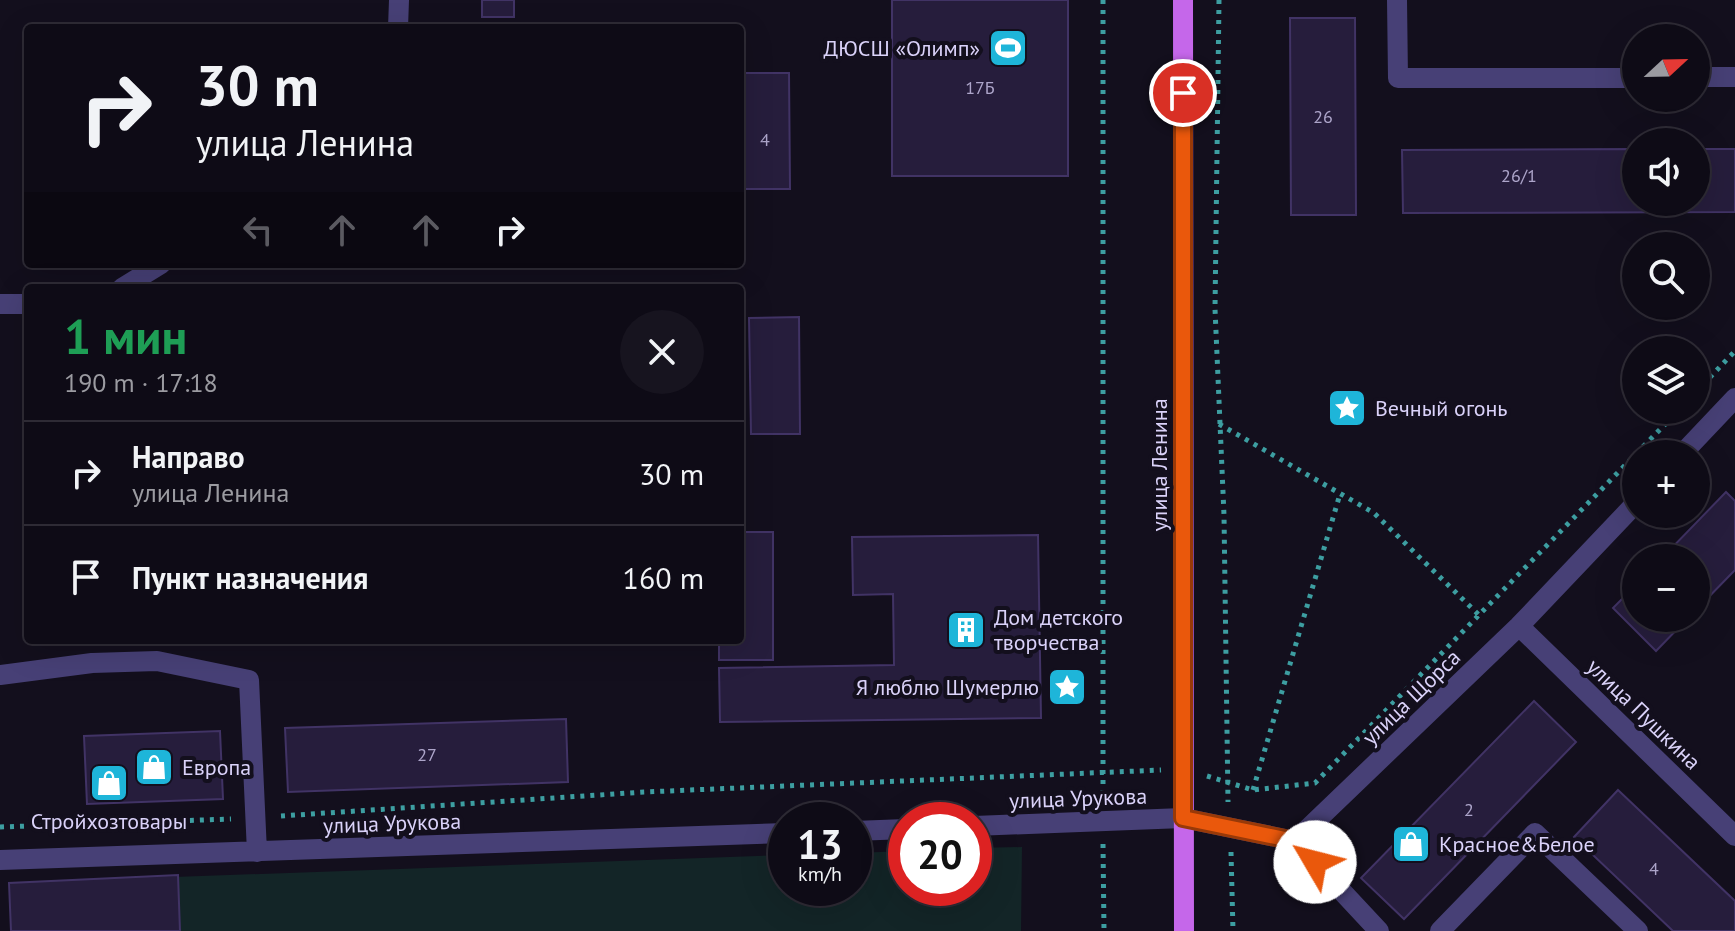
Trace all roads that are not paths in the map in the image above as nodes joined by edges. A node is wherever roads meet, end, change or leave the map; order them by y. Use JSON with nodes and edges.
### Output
{"nodes":[{"id":1,"x":399,"y":0,"type":"edge"},
{"id":2,"x":1183,"y":0,"type":"edge"},
{"id":3,"x":1397,"y":0,"type":"edge"},
{"id":4,"x":398,"y":24,"type":"edge"},
{"id":5,"x":1710,"y":77,"type":"edge"},
{"id":6,"x":1735,"y":77,"type":"edge"},
{"id":7,"x":1622,"y":78,"type":"edge"},
{"id":8,"x":154,"y":268,"type":"edge"},
{"id":9,"x":128,"y":284,"type":"edge"},
{"id":10,"x":0,"y":304,"type":"edge"},
{"id":11,"x":24,"y":304,"type":"edge"},
{"id":12,"x":1735,"y":398,"type":"edge"},
{"id":13,"x":1695,"y":440,"type":"edge"},
{"id":14,"x":1622,"y":518,"type":"edge"},
{"id":15,"x":1519,"y":626,"type":"junction"},
{"id":16,"x":0,"y":675,"type":"edge"},
{"id":17,"x":1183,"y":818,"type":"junction"},
{"id":18,"x":992,"y":825,"type":"edge"},
{"id":19,"x":768,"y":834,"type":"edge"},
{"id":20,"x":1735,"y":836,"type":"edge"},
{"id":21,"x":1295,"y":841,"type":"junction"},
{"id":22,"x":257,"y":852,"type":"junction"},
{"id":23,"x":0,"y":860,"type":"edge"},
{"id":24,"x":1375,"y":929,"type":"edge"},
{"id":25,"x":1184,"y":931,"type":"edge"},
{"id":26,"x":1440,"y":931,"type":"edge"},
{"id":27,"x":1638,"y":931,"type":"edge"}],
"edges":[{"from":1,"to":4,"type":"street"},
{"from":2,"to":17,"type":"main road","name":"улица Ленина"},
{"from":3,"to":7,"type":"street"},
{"from":5,"to":6,"type":"street"},
{"from":8,"to":9,"type":"street"},
{"from":10,"to":11,"type":"street"},
{"from":12,"to":13,"type":"street"},
{"from":14,"to":15,"type":"street","name":"улица Щорса"},
{"from":15,"to":20,"type":"street","name":"улица Пушкина"},
{"from":15,"to":21,"type":"street","name":"улица Щорса"},
{"from":16,"to":22,"type":"street"},
{"from":17,"to":18,"type":"street","name":"улица Урукова"},
{"from":17,"to":21,"type":"street"},
{"from":17,"to":25,"type":"main road","name":"улица Ленина"},
{"from":19,"to":22,"type":"street","name":"улица Урукова"},
{"from":21,"to":24,"type":"street"},
{"from":22,"to":23,"type":"street","name":"улица Урукова"},
{"from":26,"to":27,"type":"street"}]}
